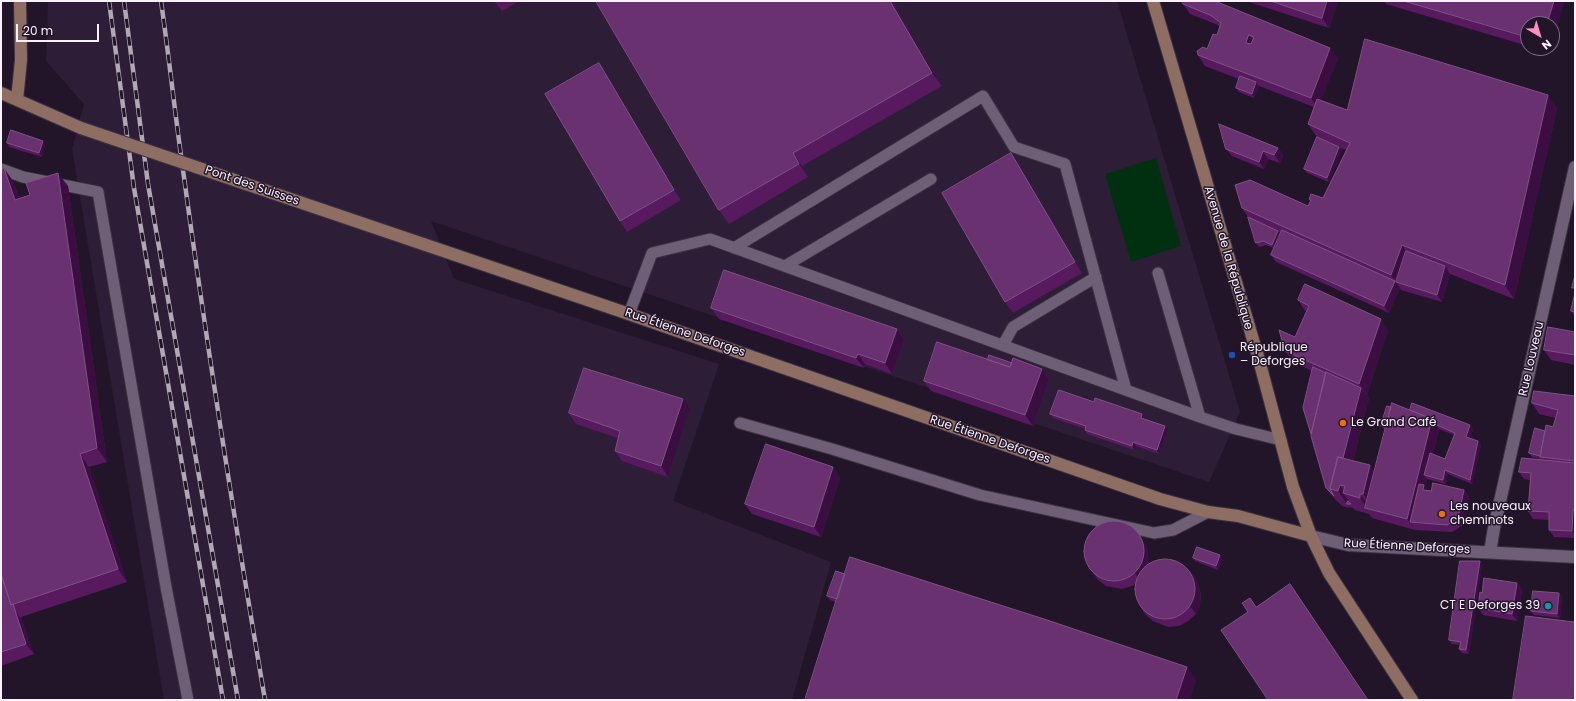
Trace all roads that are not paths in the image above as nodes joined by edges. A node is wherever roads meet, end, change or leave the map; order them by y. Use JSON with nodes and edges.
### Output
{"nodes":[{"id":1,"x":20,"y":1,"type":"edge"},
{"id":2,"x":1153,"y":1,"type":"edge"},
{"id":3,"x":1,"y":93,"type":"edge"},
{"id":4,"x":17,"y":100,"type":"junction"},
{"id":5,"x":1575,"y":167,"type":"edge"},
{"id":6,"x":1,"y":169,"type":"edge"},
{"id":7,"x":931,"y":179,"type":"dead end"},
{"id":8,"x":423,"y":244,"type":"joint"},
{"id":9,"x":734,"y":248,"type":"junction"},
{"id":10,"x":785,"y":266,"type":"junction"},
{"id":11,"x":1158,"y":273,"type":"dead end"},
{"id":12,"x":1096,"y":277,"type":"junction"},
{"id":13,"x":629,"y":314,"type":"junction"},
{"id":14,"x":1003,"y":346,"type":"junction"},
{"id":15,"x":1126,"y":390,"type":"junction"},
{"id":16,"x":1200,"y":417,"type":"junction"},
{"id":17,"x":740,"y":423,"type":"dead end"},
{"id":18,"x":1281,"y":440,"type":"junction"},
{"id":19,"x":1208,"y":512,"type":"junction"},
{"id":20,"x":1311,"y":536,"type":"junction"},
{"id":21,"x":1490,"y":552,"type":"junction"},
{"id":22,"x":1575,"y":557,"type":"edge"},
{"id":23,"x":188,"y":700,"type":"edge"},
{"id":24,"x":1412,"y":700,"type":"edge"}],
"edges":[{"from":1,"to":4,"type":"street"},
{"from":2,"to":18,"type":"street","name":"Avenue de la République"},
{"from":3,"to":4,"type":"street","name":"Pont des Suisses"},
{"from":4,"to":8,"type":"street","name":"Pont des Suisses","bridge":true},
{"from":5,"to":21,"type":"street","name":"Rue Louveau"},
{"from":6,"to":23,"type":"lane"},
{"from":7,"to":10,"type":"lane"},
{"from":8,"to":13,"type":"street","name":"Rue Étienne Deforges"},
{"from":9,"to":10,"type":"lane"},
{"from":9,"to":12,"type":"lane"},
{"from":9,"to":13,"type":"lane"},
{"from":10,"to":14,"type":"lane"},
{"from":11,"to":16,"type":"lane"},
{"from":12,"to":14,"type":"lane"},
{"from":12,"to":15,"type":"lane"},
{"from":13,"to":19,"type":"street","name":"Rue Étienne Deforges"},
{"from":14,"to":15,"type":"lane"},
{"from":15,"to":16,"type":"lane"},
{"from":16,"to":18,"type":"lane"},
{"from":17,"to":19,"type":"lane"},
{"from":18,"to":20,"type":"street","name":"Avenue de la République"},
{"from":19,"to":20,"type":"street","name":"Rue Étienne Deforges"},
{"from":20,"to":21,"type":"street","name":"Rue Étienne Deforges"},
{"from":20,"to":24,"type":"street","name":"Avenue de la République"},
{"from":21,"to":22,"type":"street","name":"Rue Étienne Deforges"}]}
